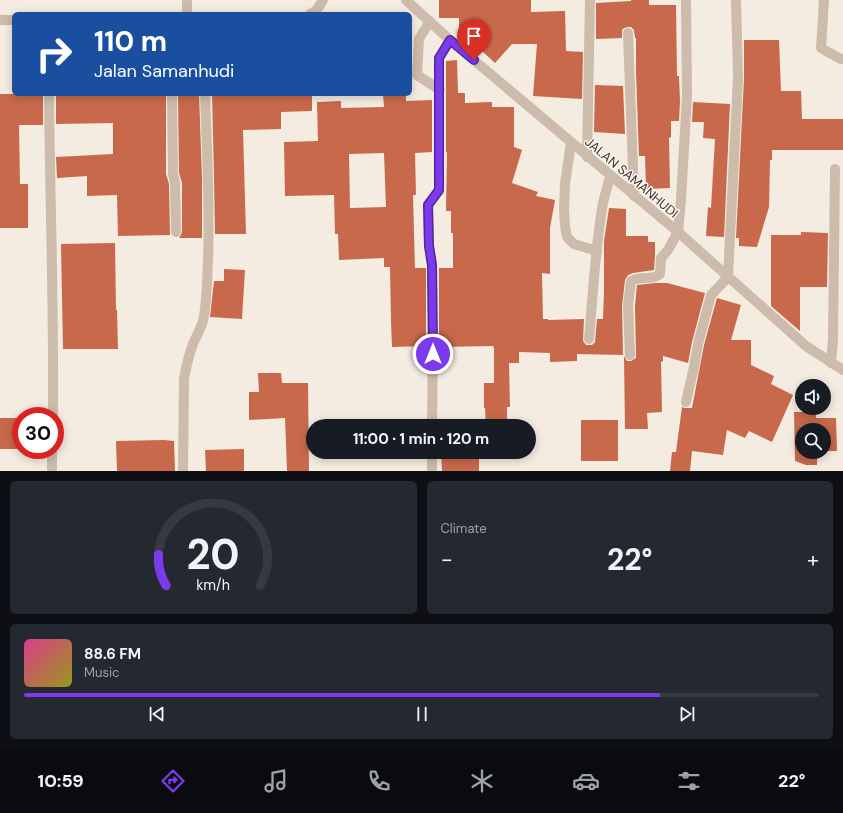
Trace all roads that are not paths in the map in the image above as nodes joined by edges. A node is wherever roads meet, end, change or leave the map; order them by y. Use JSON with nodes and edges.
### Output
{"nodes":[{"id":1,"x":187,"y":0,"type":"edge"},
{"id":2,"x":323,"y":0,"type":"edge"},
{"id":3,"x":406,"y":0,"type":"edge"},
{"id":4,"x":590,"y":0,"type":"edge"},
{"id":5,"x":686,"y":0,"type":"edge"},
{"id":6,"x":736,"y":0,"type":"edge"},
{"id":7,"x":824,"y":0,"type":"edge"},
{"id":8,"x":187,"y":12,"type":"edge"},
{"id":9,"x":315,"y":12,"type":"edge"},
{"id":10,"x":0,"y":20,"type":"edge"},
{"id":11,"x":12,"y":20,"type":"edge"},
{"id":12,"x":430,"y":21,"type":"junction"},
{"id":13,"x":628,"y":34,"type":"dead end"},
{"id":14,"x":450,"y":40,"type":"junction"},
{"id":15,"x":843,"y":59,"type":"edge"},
{"id":16,"x":440,"y":90,"type":"junction"},
{"id":17,"x":49,"y":96,"type":"edge"},
{"id":18,"x":172,"y":96,"type":"edge"},
{"id":19,"x":205,"y":96,"type":"edge"},
{"id":20,"x":571,"y":142,"type":"junction"},
{"id":21,"x":587,"y":157,"type":"junction"},
{"id":22,"x":835,"y":169,"type":"dead end"},
{"id":23,"x":610,"y":176,"type":"junction"},
{"id":24,"x":634,"y":196,"type":"junction"},
{"id":25,"x":176,"y":232,"type":"dead end"},
{"id":26,"x":678,"y":232,"type":"junction"},
{"id":27,"x":597,"y":251,"type":"junction"},
{"id":28,"x":728,"y":277,"type":"junction"},
{"id":29,"x":589,"y":339,"type":"dead end"},
{"id":30,"x":630,"y":355,"type":"dead end"},
{"id":31,"x":831,"y":363,"type":"junction"},
{"id":32,"x":843,"y":370,"type":"edge"},
{"id":33,"x":686,"y":402,"type":"dead end"},
{"id":34,"x":53,"y":407,"type":"edge"},
{"id":35,"x":432,"y":419,"type":"edge"},
{"id":36,"x":52,"y":459,"type":"edge"},
{"id":37,"x":432,"y":459,"type":"edge"},
{"id":38,"x":52,"y":471,"type":"edge"},
{"id":39,"x":183,"y":471,"type":"edge"},
{"id":40,"x":432,"y":471,"type":"edge"}],
"edges":[{"from":1,"to":8,"type":"street"},
{"from":2,"to":9,"type":"street"},
{"from":3,"to":12,"type":"street","name":"JALAN SAMANHUDI"},
{"from":4,"to":21,"type":"street"},
{"from":5,"to":26,"type":"street"},
{"from":6,"to":28,"type":"street"},
{"from":7,"to":15,"type":"street"},
{"from":10,"to":11,"type":"street"},
{"from":12,"to":14,"type":"street","name":"JALAN SAMANHUDI"},
{"from":12,"to":16,"type":"street"},
{"from":13,"to":24,"type":"street"},
{"from":14,"to":16,"type":"street"},
{"from":14,"to":20,"type":"street","name":"JALAN SAMANHUDI"},
{"from":16,"to":35,"type":"street"},
{"from":17,"to":34,"type":"street"},
{"from":18,"to":25,"type":"street"},
{"from":19,"to":39,"type":"street"},
{"from":20,"to":21,"type":"street","name":"JALAN SAMANHUDI"},
{"from":20,"to":27,"type":"street"},
{"from":21,"to":23,"type":"street","name":"JALAN SAMANHUDI"},
{"from":22,"to":31,"type":"street"},
{"from":23,"to":24,"type":"street","name":"JALAN SAMANHUDI"},
{"from":23,"to":27,"type":"street"},
{"from":24,"to":26,"type":"street","name":"JALAN SAMANHUDI"},
{"from":26,"to":28,"type":"street","name":"JALAN SAMANHUDI"},
{"from":26,"to":30,"type":"street"},
{"from":27,"to":29,"type":"street"},
{"from":28,"to":31,"type":"street","name":"JALAN SAMANHUDI"},
{"from":28,"to":33,"type":"street"},
{"from":31,"to":32,"type":"street","name":"JALAN SAMANHUDI"},
{"from":36,"to":38,"type":"street"},
{"from":37,"to":40,"type":"street"}]}
